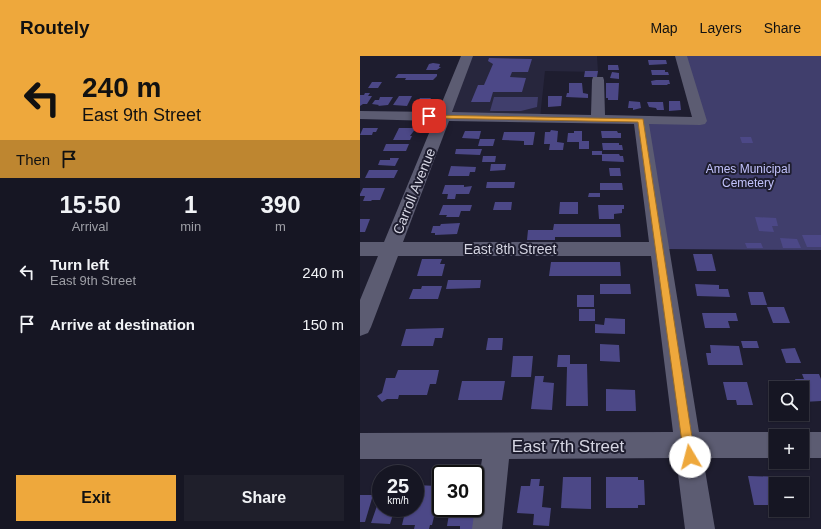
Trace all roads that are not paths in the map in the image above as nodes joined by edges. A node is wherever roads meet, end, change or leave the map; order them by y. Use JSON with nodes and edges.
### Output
{"nodes":[{"id":1,"x":467,"y":56,"type":"edge"},
{"id":2,"x":681,"y":56,"type":"edge"},
{"id":3,"x":598,"y":80,"type":"dead end"},
{"id":4,"x":360,"y":115,"type":"edge"},
{"id":5,"x":443,"y":117,"type":"junction"},
{"id":6,"x":598,"y":120,"type":"junction"},
{"id":7,"x":641,"y":120,"type":"junction"},
{"id":8,"x":360,"y":249,"type":"edge"},
{"id":9,"x":391,"y":249,"type":"junction"},
{"id":10,"x":660,"y":249,"type":"junction"},
{"id":11,"x":360,"y":326,"type":"edge"},
{"id":12,"x":688,"y":445,"type":"junction"},
{"id":13,"x":769,"y":445,"type":"edge"},
{"id":14,"x":809,"y":445,"type":"edge"},
{"id":15,"x":821,"y":445,"type":"edge"},
{"id":16,"x":360,"y":446,"type":"edge"},
{"id":17,"x":497,"y":446,"type":"junction"},
{"id":18,"x":487,"y":529,"type":"edge"},
{"id":19,"x":700,"y":529,"type":"edge"}],
"edges":[{"from":1,"to":5,"type":"street","name":"Carroll Avenue"},
{"from":2,"to":7,"type":"street"},
{"from":3,"to":6,"type":"street"},
{"from":4,"to":5,"type":"street"},
{"from":5,"to":6,"type":"street"},
{"from":5,"to":9,"type":"street","name":"Carroll Avenue"},
{"from":6,"to":7,"type":"street"},
{"from":7,"to":10,"type":"street"},
{"from":8,"to":9,"type":"street","name":"East 8th Street"},
{"from":9,"to":10,"type":"street","name":"East 8th Street"},
{"from":9,"to":11,"type":"street","name":"Carroll Avenue"},
{"from":10,"to":12,"type":"street"},
{"from":12,"to":13,"type":"street","name":"East 7th Street"},
{"from":12,"to":17,"type":"street","name":"East 7th Street"},
{"from":12,"to":19,"type":"street"},
{"from":14,"to":15,"type":"street"},
{"from":16,"to":17,"type":"street","name":"East 7th Street"},
{"from":17,"to":18,"type":"street"}]}
